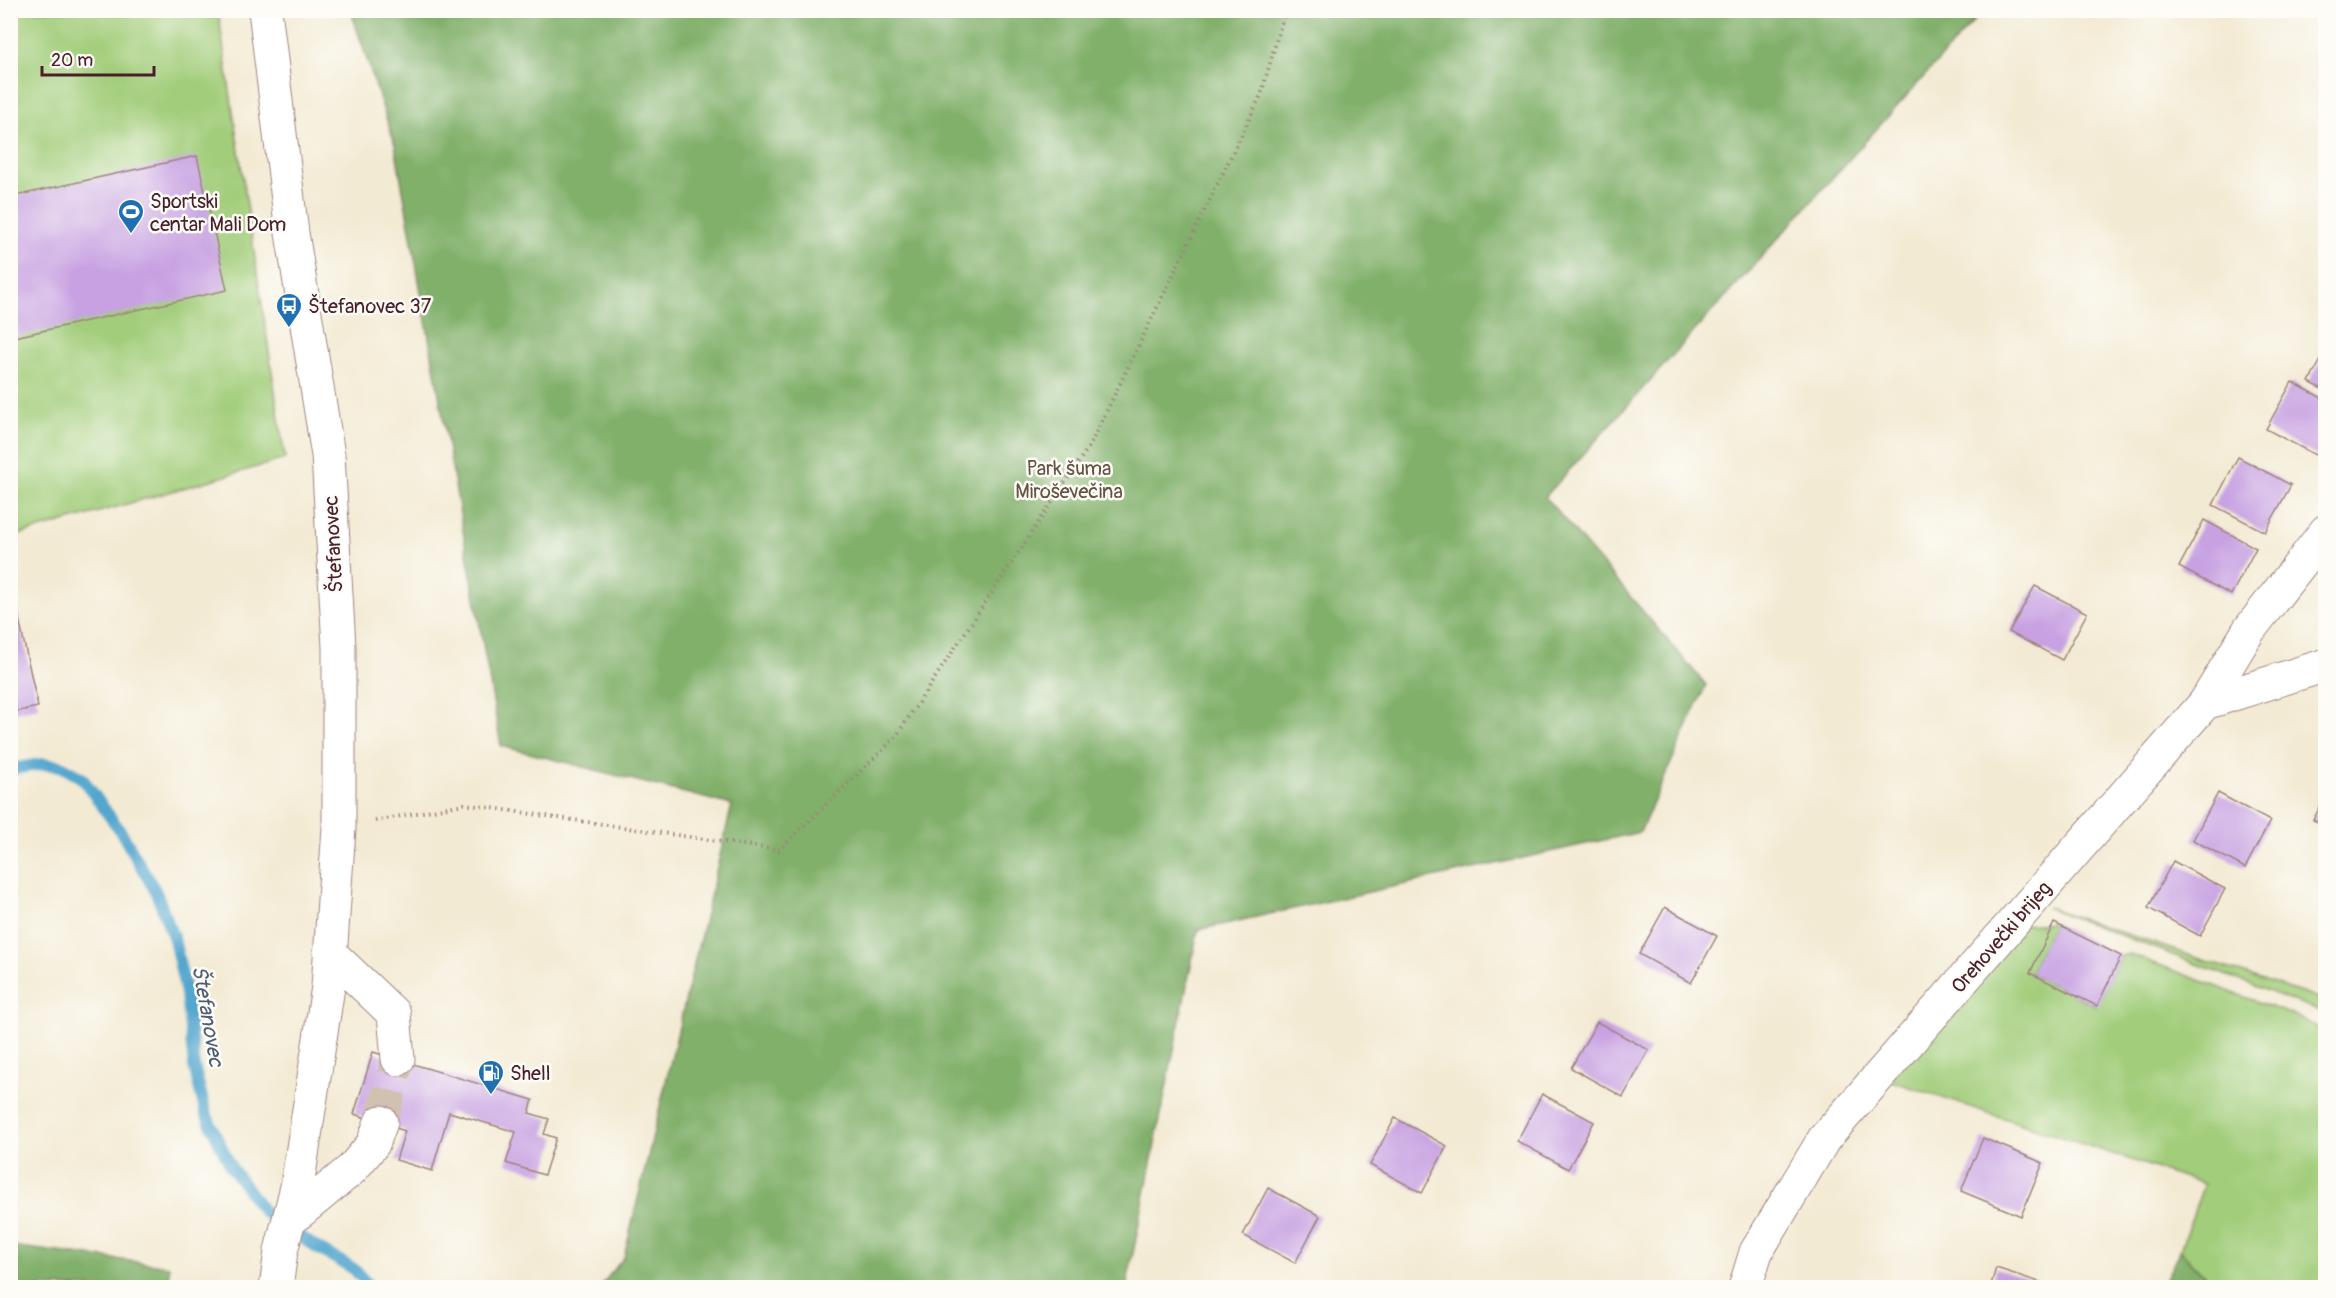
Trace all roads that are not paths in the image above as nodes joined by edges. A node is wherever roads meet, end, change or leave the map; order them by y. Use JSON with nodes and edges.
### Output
{"nodes":[{"id":1,"x":265,"y":10,"type":"edge"},
{"id":2,"x":2325,"y":531,"type":"edge"},
{"id":3,"x":2325,"y":664,"type":"edge"},
{"id":4,"x":2205,"y":703,"type":"junction"},
{"id":5,"x":331,"y":954,"type":"junction"},
{"id":6,"x":398,"y":1059,"type":"tunnel mouth"},
{"id":7,"x":381,"y":1122,"type":"tunnel mouth"},
{"id":8,"x":285,"y":1236,"type":"junction"},
{"id":9,"x":276,"y":1287,"type":"edge"},
{"id":10,"x":1745,"y":1287,"type":"edge"}],
"edges":[{"from":1,"to":5,"type":"street","name":"Štefanovec"},
{"from":2,"to":4,"type":"street","name":"Orehovečki brijeg"},
{"from":3,"to":4,"type":"street"},
{"from":4,"to":10,"type":"street","name":"Orehovečki brijeg"},
{"from":5,"to":6,"type":"street"},
{"from":5,"to":8,"type":"street","name":"Štefanovec"},
{"from":7,"to":8,"type":"street"},
{"from":8,"to":9,"type":"street"}]}
